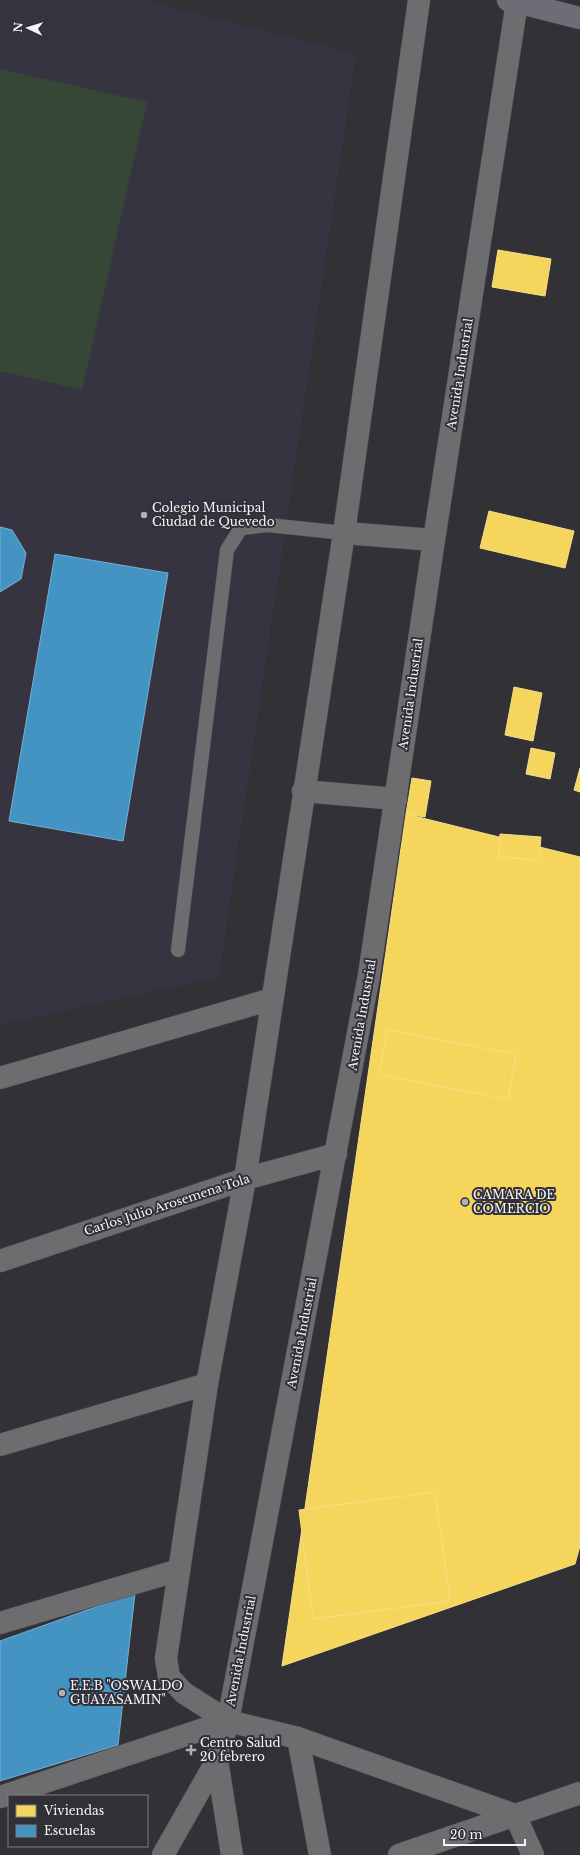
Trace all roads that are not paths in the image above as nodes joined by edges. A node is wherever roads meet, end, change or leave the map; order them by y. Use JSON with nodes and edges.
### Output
{"nodes":[{"id":1,"x":419,"y":0,"type":"edge"},
{"id":2,"x":513,"y":1,"type":"edge"},
{"id":3,"x":580,"y":18,"type":"edge"},
{"id":4,"x":344,"y":533,"type":"junction"},
{"id":5,"x":434,"y":540,"type":"junction"},
{"id":6,"x":304,"y":791,"type":"junction"},
{"id":7,"x":396,"y":799,"type":"junction"},
{"id":8,"x":178,"y":950,"type":"dead end"},
{"id":9,"x":272,"y":999,"type":"junction"},
{"id":10,"x":0,"y":1078,"type":"edge"},
{"id":11,"x":336,"y":1154,"type":"junction"},
{"id":12,"x":245,"y":1179,"type":"junction"},
{"id":13,"x":0,"y":1261,"type":"edge"},
{"id":14,"x":207,"y":1384,"type":"junction"},
{"id":15,"x":0,"y":1445,"type":"edge"},
{"id":16,"x":179,"y":1570,"type":"junction"},
{"id":17,"x":0,"y":1623,"type":"edge"},
{"id":18,"x":228,"y":1721,"type":"junction"},
{"id":19,"x":298,"y":1738,"type":"junction"},
{"id":20,"x":217,"y":1760,"type":"junction"},
{"id":21,"x":580,"y":1793,"type":"edge"},
{"id":22,"x":0,"y":1797,"type":"edge"},
{"id":23,"x":515,"y":1815,"type":"junction"},
{"id":24,"x":163,"y":1855,"type":"edge"},
{"id":25,"x":232,"y":1855,"type":"edge"},
{"id":26,"x":320,"y":1855,"type":"edge"},
{"id":27,"x":400,"y":1855,"type":"edge"},
{"id":28,"x":533,"y":1855,"type":"edge"}],
"edges":[{"from":1,"to":4,"type":"street","name":"Avenida Industrial"},
{"from":2,"to":3,"type":"highway"},
{"from":2,"to":5,"type":"street","name":"Avenida Industrial"},
{"from":4,"to":5,"type":"street"},
{"from":4,"to":6,"type":"street","name":"Avenida Industrial"},
{"from":4,"to":8,"type":"lane"},
{"from":5,"to":7,"type":"street","name":"Avenida Industrial"},
{"from":6,"to":7,"type":"street"},
{"from":6,"to":9,"type":"street","name":"Avenida Industrial"},
{"from":7,"to":11,"type":"street","name":"Avenida Industrial"},
{"from":9,"to":10,"type":"street"},
{"from":9,"to":12,"type":"street","name":"Avenida Industrial"},
{"from":11,"to":12,"type":"street","name":"Carlos Julio Arosemena Tola"},
{"from":11,"to":18,"type":"street","name":"Avenida Industrial"},
{"from":12,"to":13,"type":"street","name":"Carlos Julio Arosemena Tola"},
{"from":12,"to":14,"type":"street","name":"Avenida Industrial"},
{"from":14,"to":15,"type":"street"},
{"from":14,"to":16,"type":"street","name":"Avenida Industrial"},
{"from":16,"to":17,"type":"street"},
{"from":16,"to":18,"type":"street","name":"Avenida Industrial"},
{"from":18,"to":19,"type":"street"},
{"from":18,"to":20,"type":"street"},
{"from":18,"to":22,"type":"street"},
{"from":19,"to":23,"type":"street"},
{"from":19,"to":26,"type":"street"},
{"from":20,"to":24,"type":"street"},
{"from":20,"to":25,"type":"street"},
{"from":21,"to":23,"type":"street"},
{"from":23,"to":27,"type":"street"},
{"from":23,"to":28,"type":"street"}]}
